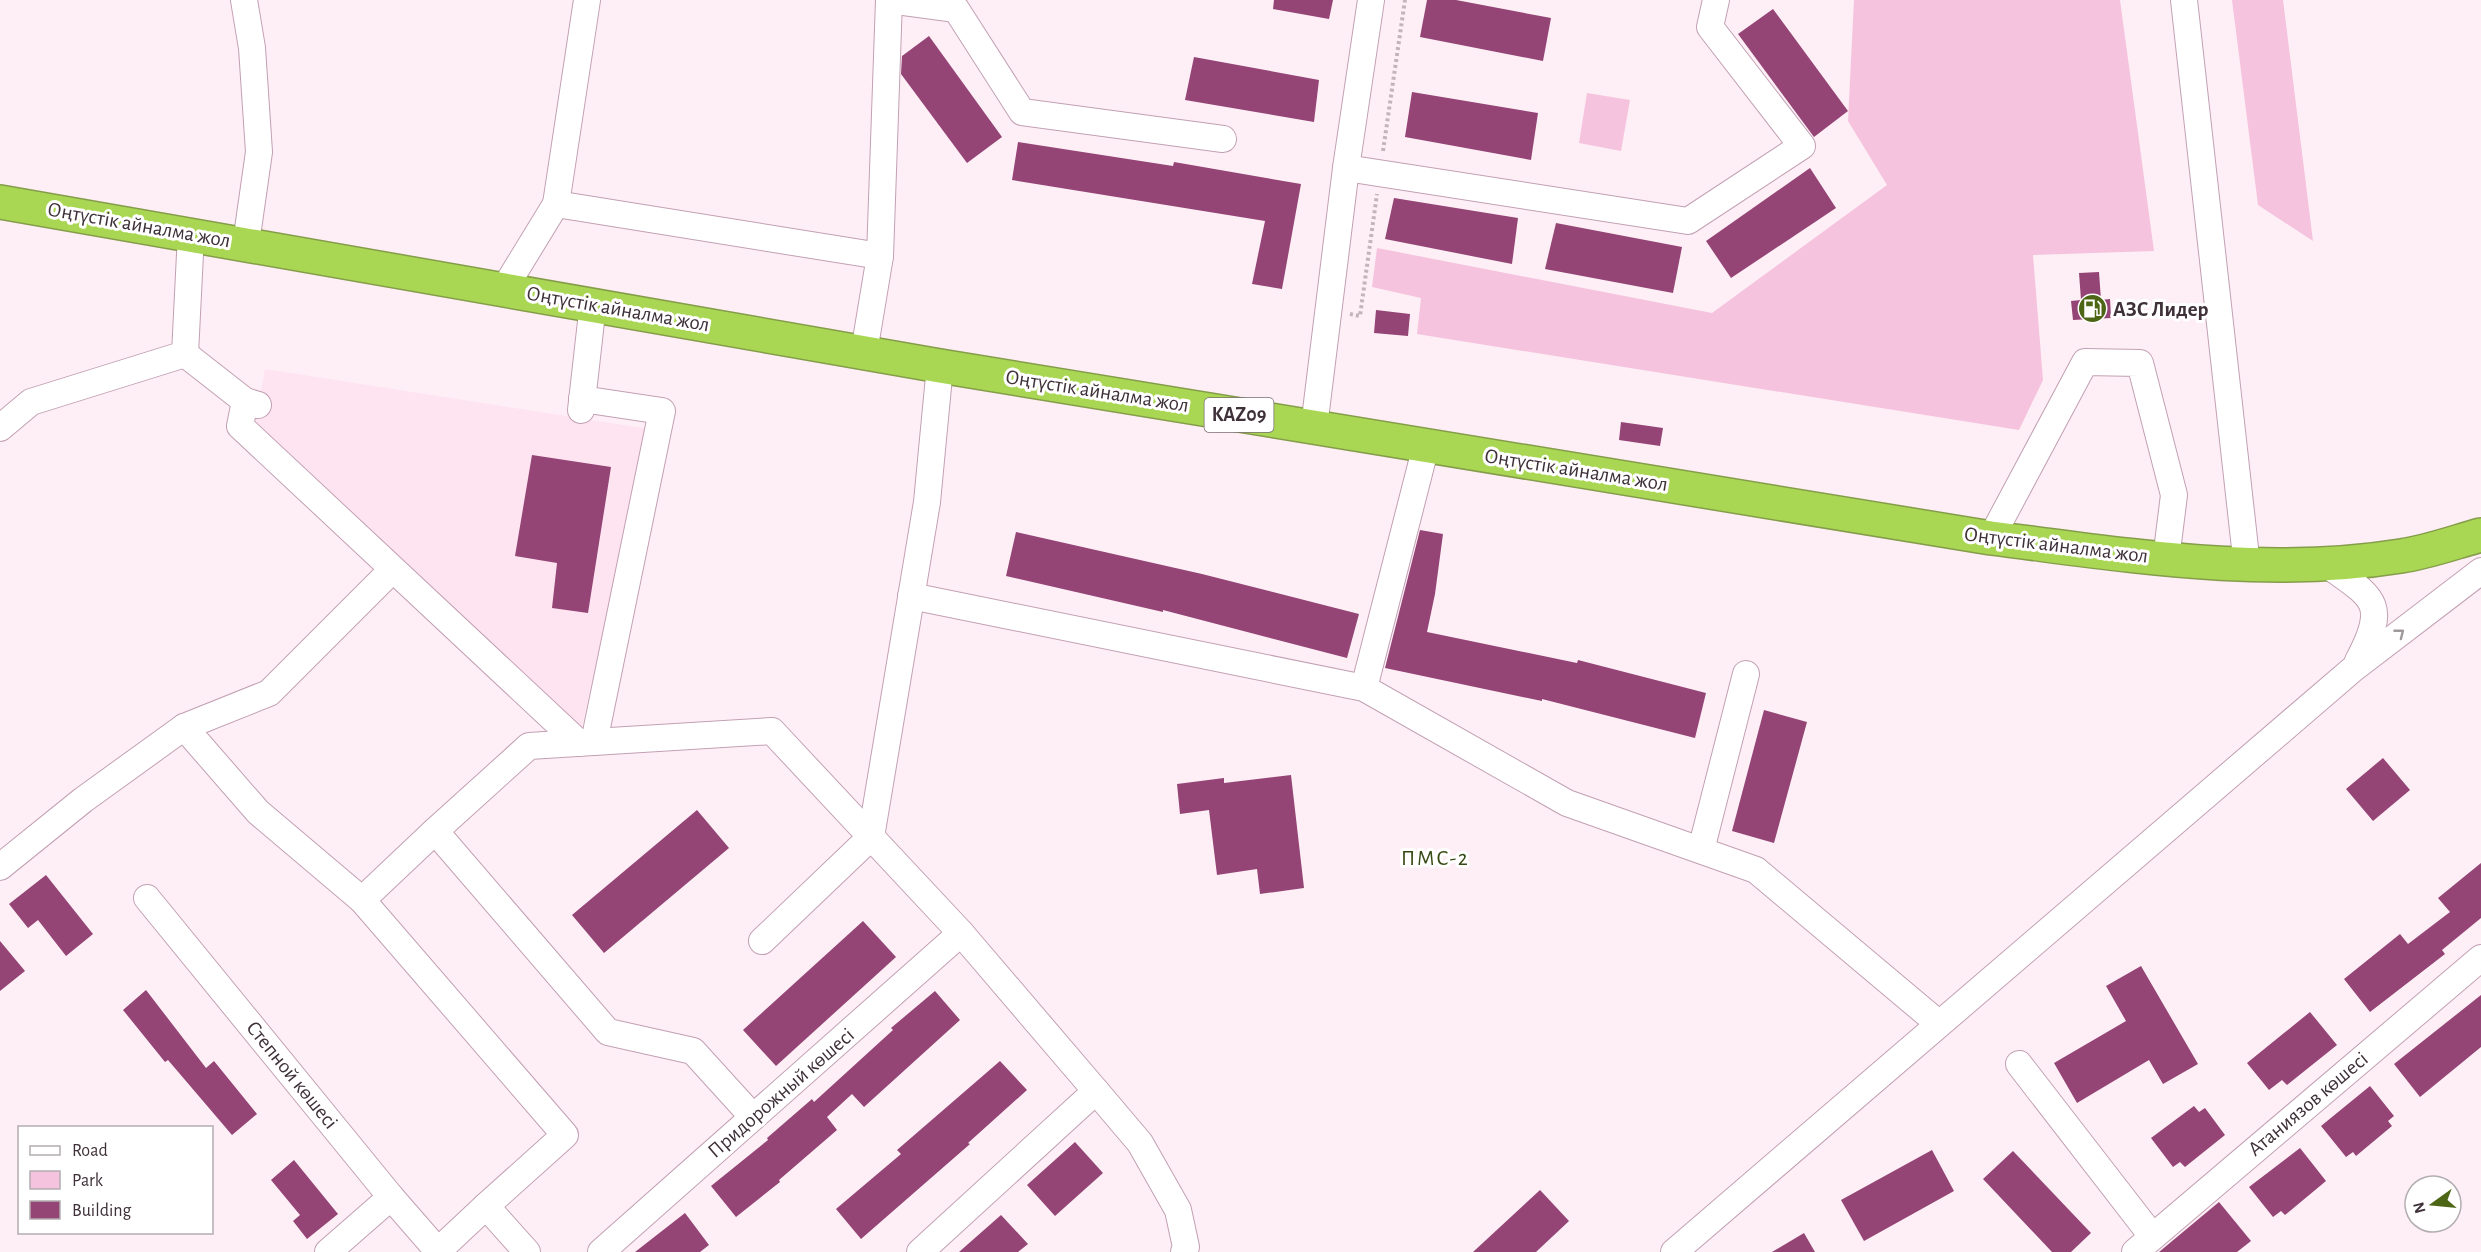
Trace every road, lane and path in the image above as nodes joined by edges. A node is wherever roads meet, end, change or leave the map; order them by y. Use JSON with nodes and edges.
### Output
{"nodes":[{"id":1,"x":244,"y":0,"type":"edge"},
{"id":2,"x":587,"y":0,"type":"edge"},
{"id":3,"x":889,"y":0,"type":"edge"},
{"id":4,"x":1371,"y":0,"type":"edge"},
{"id":5,"x":1716,"y":0,"type":"edge"},
{"id":6,"x":2184,"y":0,"type":"edge"},
{"id":7,"x":962,"y":4,"type":"edge"},
{"id":8,"x":1223,"y":139,"type":"dead end"},
{"id":9,"x":1346,"y":168,"type":"junction"},
{"id":10,"x":0,"y":202,"type":"edge"},
{"id":11,"x":556,"y":204,"type":"junction"},
{"id":12,"x":191,"y":234,"type":"junction"},
{"id":13,"x":246,"y":243,"type":"junction"},
{"id":14,"x":880,"y":256,"type":"junction"},
{"id":15,"x":504,"y":289,"type":"junction"},
{"id":16,"x":593,"y":304,"type":"junction"},
{"id":17,"x":864,"y":352,"type":"junction"},
{"id":18,"x":185,"y":354,"type":"junction"},
{"id":19,"x":940,"y":366,"type":"junction"},
{"id":20,"x":1314,"y":427,"type":"junction"},
{"id":21,"x":0,"y":428,"type":"edge"},
{"id":22,"x":1426,"y":446,"type":"junction"},
{"id":23,"x":2481,"y":535,"type":"edge"},
{"id":24,"x":1991,"y":538,"type":"junction"},
{"id":25,"x":2166,"y":559,"type":"junction"},
{"id":26,"x":2326,"y":564,"type":"junction"},
{"id":27,"x":2247,"y":566,"type":"junction"},
{"id":28,"x":393,"y":570,"type":"junction"},
{"id":29,"x":2481,"y":570,"type":"edge"},
{"id":30,"x":911,"y":596,"type":"junction"},
{"id":31,"x":2353,"y":669,"type":"junction"},
{"id":32,"x":1746,"y":674,"type":"dead end"},
{"id":33,"x":1364,"y":688,"type":"junction"},
{"id":34,"x":184,"y":727,"type":"junction"},
{"id":35,"x":586,"y":742,"type":"junction"},
{"id":36,"x":435,"y":831,"type":"junction"},
{"id":37,"x":872,"y":837,"type":"junction"},
{"id":38,"x":1701,"y":850,"type":"junction"},
{"id":39,"x":0,"y":867,"type":"edge"},
{"id":40,"x":147,"y":898,"type":"dead end"},
{"id":41,"x":362,"y":900,"type":"junction"},
{"id":42,"x":961,"y":933,"type":"junction"},
{"id":43,"x":762,"y":941,"type":"dead end"},
{"id":44,"x":2481,"y":958,"type":"edge"},
{"id":45,"x":1938,"y":1023,"type":"junction"},
{"id":46,"x":2019,"y":1064,"type":"dead end"},
{"id":47,"x":1096,"y":1091,"type":"junction"},
{"id":48,"x":753,"y":1117,"type":"junction"},
{"id":49,"x":391,"y":1197,"type":"junction"},
{"id":50,"x":486,"y":1206,"type":"junction"},
{"id":51,"x":2144,"y":1244,"type":"edge"},
{"id":52,"x":438,"y":1251,"type":"edge"},
{"id":53,"x":328,"y":1252,"type":"edge"},
{"id":54,"x":527,"y":1252,"type":"edge"},
{"id":55,"x":601,"y":1252,"type":"edge"},
{"id":56,"x":920,"y":1252,"type":"edge"},
{"id":57,"x":1184,"y":1252,"type":"edge"},
{"id":58,"x":1674,"y":1252,"type":"edge"}],
"edges":[{"from":1,"to":13,"type":"street"},
{"from":2,"to":11,"type":"street"},
{"from":3,"to":7,"type":"street"},
{"from":3,"to":14,"type":"street"},
{"from":4,"to":9,"type":"street"},
{"from":5,"to":9,"type":"street"},
{"from":6,"to":27,"type":"street"},
{"from":7,"to":8,"type":"street"},
{"from":9,"to":20,"type":"street"},
{"from":10,"to":12,"type":"highway","name":"Оңтүстік айналма жол","number":"KAZ09"},
{"from":11,"to":14,"type":"street"},
{"from":11,"to":15,"type":"street"},
{"from":12,"to":13,"type":"highway","name":"Оңтүстік айналма жол","number":"KAZ09"},
{"from":12,"to":18,"type":"street"},
{"from":13,"to":15,"type":"highway","name":"Оңтүстік айналма жол","number":"KAZ09"},
{"from":14,"to":17,"type":"street"},
{"from":15,"to":16,"type":"highway","name":"Оңтүстік айналма жол","number":"KAZ09"},
{"from":16,"to":17,"type":"highway","name":"Оңтүстік айналма жол","number":"KAZ09"},
{"from":16,"to":35,"type":"street"},
{"from":17,"to":19,"type":"highway","name":"Оңтүстік айналма жол","number":"KAZ09"},
{"from":18,"to":21,"type":"street"},
{"from":18,"to":28,"type":"street"},
{"from":19,"to":20,"type":"highway","name":"Оңтүстік айналма жол","number":"KAZ09"},
{"from":19,"to":30,"type":"street"},
{"from":20,"to":22,"type":"highway","name":"Оңтүстік айналма жол","number":"KAZ09"},
{"from":22,"to":24,"type":"highway","name":"Оңтүстік айналма жол","number":"KAZ09"},
{"from":22,"to":33,"type":"street"},
{"from":23,"to":26,"type":"highway","name":"Оңтүстік айналма жол","number":"KAZ09"},
{"from":24,"to":25,"type":"highway","name":"Оңтүстік айналма жол","number":"KAZ09"},
{"from":24,"to":25,"type":"street"},
{"from":25,"to":27,"type":"highway","name":"Оңтүстік айналма жол","number":"KAZ09"},
{"from":26,"to":27,"type":"highway","name":"Оңтүстік айналма жол","number":"KAZ09"},
{"from":26,"to":31,"type":"street"},
{"from":28,"to":34,"type":"street"},
{"from":28,"to":35,"type":"street"},
{"from":31,"to":29,"type":"street","one_way":true},
{"from":30,"to":33,"type":"street"},
{"from":30,"to":37,"type":"street"},
{"from":31,"to":45,"type":"street"},
{"from":32,"to":38,"type":"street"},
{"from":33,"to":38,"type":"street"},
{"from":34,"to":39,"type":"street"},
{"from":34,"to":41,"type":"street"},
{"from":35,"to":36,"type":"street"},
{"from":35,"to":37,"type":"street"},
{"from":36,"to":41,"type":"street"},
{"from":36,"to":48,"type":"street"},
{"from":37,"to":42,"type":"street"},
{"from":37,"to":43,"type":"street"},
{"from":38,"to":45,"type":"street"},
{"from":40,"to":49,"type":"street","name":"Степной көшесі"},
{"from":41,"to":50,"type":"street"},
{"from":42,"to":47,"type":"street"},
{"from":42,"to":48,"type":"street","name":"Придорожный көшесі"},
{"from":44,"to":51,"type":"street","name":"Атаниязов көшесі"},
{"from":45,"to":58,"type":"street"},
{"from":46,"to":51,"type":"street"},
{"from":47,"to":56,"type":"street"},
{"from":47,"to":57,"type":"street"},
{"from":48,"to":55,"type":"street","name":"Придорожный көшесі"},
{"from":49,"to":52,"type":"street","name":"Степной көшесі"},
{"from":49,"to":53,"type":"street"},
{"from":50,"to":52,"type":"street"},
{"from":50,"to":54,"type":"street"}]}
